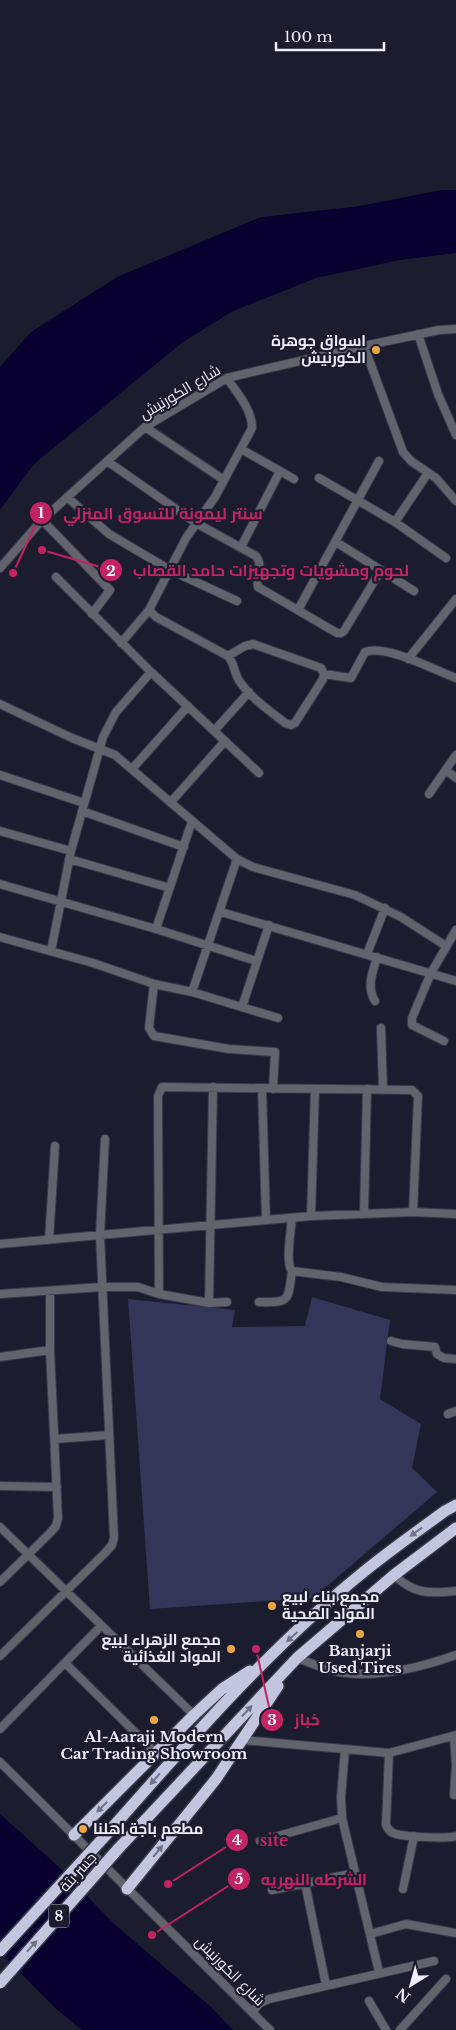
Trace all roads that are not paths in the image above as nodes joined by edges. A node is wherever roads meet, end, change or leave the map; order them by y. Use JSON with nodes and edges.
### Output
{"nodes":[{"id":1,"x":456,"y":328,"type":"edge"},
{"id":2,"x":418,"y":334,"type":"junction"},
{"id":3,"x":364,"y":346,"type":"junction"},
{"id":4,"x":227,"y":378,"type":"junction"},
{"id":5,"x":145,"y":428,"type":"junction"},
{"id":6,"x":456,"y":435,"type":"edge"},
{"id":7,"x":241,"y":449,"type":"junction"},
{"id":8,"x":107,"y":461,"type":"junction"},
{"id":9,"x":379,"y":461,"type":"dead end"},
{"id":10,"x":280,"y":471,"type":"junction"},
{"id":11,"x":428,"y":473,"type":"junction"},
{"id":12,"x":319,"y":478,"type":"dead end"},
{"id":13,"x":294,"y":479,"type":"dead end"},
{"id":14,"x":224,"y":480,"type":"junction"},
{"id":15,"x":67,"y":497,"type":"junction"},
{"id":16,"x":358,"y":501,"type":"junction"},
{"id":17,"x":456,"y":501,"type":"edge"},
{"id":18,"x":42,"y":520,"type":"junction"},
{"id":19,"x":196,"y":522,"type":"junction"},
{"id":20,"x":395,"y":522,"type":"junction"},
{"id":21,"x":336,"y":542,"type":"junction"},
{"id":22,"x":241,"y":547,"type":"junction"},
{"id":23,"x":446,"y":558,"type":"dead end"},
{"id":24,"x":0,"y":568,"type":"edge"},
{"id":25,"x":170,"y":570,"type":"junction"},
{"id":26,"x":381,"y":570,"type":"junction"},
{"id":27,"x":56,"y":578,"type":"dead end"},
{"id":28,"x":414,"y":591,"type":"dead end"},
{"id":29,"x":237,"y":601,"type":"dead end"},
{"id":30,"x":455,"y":603,"type":"edge"},
{"id":31,"x":149,"y":610,"type":"junction"},
{"id":32,"x":298,"y":610,"type":"junction"},
{"id":33,"x":92,"y":614,"type":"junction"},
{"id":34,"x":122,"y":643,"type":"junction"},
{"id":35,"x":228,"y":656,"type":"junction"},
{"id":36,"x":408,"y":659,"type":"junction"},
{"id":37,"x":151,"y":672,"type":"junction"},
{"id":38,"x":324,"y":674,"type":"junction"},
{"id":39,"x":456,"y":678,"type":"edge"},
{"id":40,"x":249,"y":692,"type":"junction"},
{"id":41,"x":0,"y":704,"type":"edge"},
{"id":42,"x":188,"y":706,"type":"junction"},
{"id":43,"x":214,"y":731,"type":"junction"},
{"id":44,"x":226,"y":741,"type":"junction"},
{"id":45,"x":100,"y":748,"type":"junction"},
{"id":46,"x":456,"y":756,"type":"edge"},
{"id":47,"x":132,"y":769,"type":"junction"},
{"id":48,"x":446,"y":770,"type":"junction"},
{"id":49,"x":259,"y":773,"type":"dead end"},
{"id":50,"x":0,"y":775,"type":"edge"},
{"id":51,"x":456,"y":778,"type":"edge"},
{"id":52,"x":429,"y":794,"type":"dead end"},
{"id":53,"x":170,"y":802,"type":"junction"},
{"id":54,"x":83,"y":807,"type":"junction"},
{"id":55,"x":192,"y":821,"type":"junction"},
{"id":56,"x":0,"y":831,"type":"edge"},
{"id":57,"x":184,"y":847,"type":"junction"},
{"id":58,"x":71,"y":850,"type":"junction"},
{"id":59,"x":69,"y":859,"type":"junction"},
{"id":60,"x":238,"y":859,"type":"junction"},
{"id":61,"x":0,"y":884,"type":"edge"},
{"id":62,"x":170,"y":888,"type":"junction"},
{"id":63,"x":61,"y":902,"type":"junction"},
{"id":64,"x":384,"y":908,"type":"junction"},
{"id":65,"x":221,"y":912,"type":"junction"},
{"id":66,"x":269,"y":925,"type":"junction"},
{"id":67,"x":156,"y":930,"type":"junction"},
{"id":68,"x":456,"y":930,"type":"edge"},
{"id":69,"x":0,"y":937,"type":"edge"},
{"id":70,"x":208,"y":946,"type":"junction"},
{"id":71,"x":446,"y":946,"type":"junction"},
{"id":72,"x":52,"y":951,"type":"junction"},
{"id":73,"x":367,"y":954,"type":"junction"},
{"id":74,"x":377,"y":957,"type":"junction"},
{"id":75,"x":256,"y":961,"type":"junction"},
{"id":76,"x":432,"y":973,"type":"junction"},
{"id":77,"x":456,"y":981,"type":"edge"},
{"id":78,"x":154,"y":984,"type":"junction"},
{"id":79,"x":192,"y":992,"type":"junction"},
{"id":80,"x":374,"y":1001,"type":"dead end"},
{"id":81,"x":242,"y":1007,"type":"junction"},
{"id":82,"x":278,"y":1018,"type":"dead end"},
{"id":83,"x":381,"y":1028,"type":"dead end"},
{"id":84,"x":444,"y":1041,"type":"dead end"},
{"id":85,"x":213,"y":1088,"type":"junction"},
{"id":86,"x":262,"y":1088,"type":"junction"},
{"id":87,"x":273,"y":1089,"type":"junction"},
{"id":88,"x":315,"y":1089,"type":"junction"},
{"id":89,"x":367,"y":1089,"type":"junction"},
{"id":90,"x":383,"y":1090,"type":"junction"},
{"id":91,"x":106,"y":1139,"type":"dead end"},
{"id":92,"x":55,"y":1146,"type":"dead end"},
{"id":93,"x":413,"y":1212,"type":"junction"},
{"id":94,"x":364,"y":1214,"type":"junction"},
{"id":95,"x":456,"y":1214,"type":"edge"},
{"id":96,"x":311,"y":1216,"type":"junction"},
{"id":97,"x":292,"y":1218,"type":"junction"},
{"id":98,"x":266,"y":1220,"type":"junction"},
{"id":99,"x":210,"y":1225,"type":"junction"},
{"id":100,"x":159,"y":1230,"type":"junction"},
{"id":101,"x":100,"y":1235,"type":"junction"},
{"id":102,"x":49,"y":1240,"type":"junction"},
{"id":103,"x":0,"y":1244,"type":"edge"},
{"id":104,"x":292,"y":1272,"type":"junction"},
{"id":105,"x":102,"y":1287,"type":"junction"},
{"id":106,"x":456,"y":1290,"type":"edge"},
{"id":107,"x":50,"y":1291,"type":"junction"},
{"id":108,"x":0,"y":1294,"type":"edge"},
{"id":109,"x":159,"y":1294,"type":"junction"},
{"id":110,"x":227,"y":1302,"type":"dead end"},
{"id":111,"x":259,"y":1302,"type":"dead end"},
{"id":112,"x":209,"y":1303,"type":"junction"},
{"id":113,"x":390,"y":1341,"type":"dead end"},
{"id":114,"x":50,"y":1350,"type":"junction"},
{"id":115,"x":0,"y":1357,"type":"edge"},
{"id":116,"x":456,"y":1359,"type":"edge"},
{"id":117,"x":110,"y":1435,"type":"junction"},
{"id":118,"x":54,"y":1439,"type":"junction"},
{"id":119,"x":0,"y":1486,"type":"edge"},
{"id":120,"x":57,"y":1487,"type":"junction"},
{"id":121,"x":452,"y":1509,"type":"edge"},
{"id":122,"x":0,"y":1527,"type":"edge"},
{"id":123,"x":456,"y":1528,"type":"edge"},
{"id":124,"x":28,"y":1554,"type":"junction"},
{"id":125,"x":394,"y":1575,"type":"junction"},
{"id":126,"x":0,"y":1582,"type":"edge"},
{"id":127,"x":66,"y":1591,"type":"junction"},
{"id":128,"x":456,"y":1591,"type":"edge"},
{"id":129,"x":101,"y":1626,"type":"junction"},
{"id":130,"x":456,"y":1655,"type":"edge"},
{"id":131,"x":0,"y":1656,"type":"edge"},
{"id":132,"x":297,"y":1658,"type":"junction"},
{"id":133,"x":268,"y":1659,"type":"junction"},
{"id":134,"x":65,"y":1663,"type":"junction"},
{"id":135,"x":194,"y":1715,"type":"junction"},
{"id":136,"x":0,"y":1729,"type":"edge"},
{"id":137,"x":455,"y":1735,"type":"edge"},
{"id":138,"x":243,"y":1740,"type":"junction"},
{"id":139,"x":344,"y":1749,"type":"junction"},
{"id":140,"x":156,"y":1752,"type":"junction"},
{"id":141,"x":389,"y":1753,"type":"junction"},
{"id":142,"x":0,"y":1762,"type":"edge"},
{"id":143,"x":454,"y":1795,"type":"dead end"},
{"id":144,"x":342,"y":1818,"type":"junction"},
{"id":145,"x":74,"y":1835,"type":"junction"},
{"id":146,"x":414,"y":1836,"type":"junction"},
{"id":147,"x":456,"y":1836,"type":"edge"},
{"id":148,"x":260,"y":1841,"type":"dead end"},
{"id":149,"x":355,"y":1873,"type":"junction"},
{"id":150,"x":305,"y":1883,"type":"junction"},
{"id":151,"x":127,"y":1889,"type":"junction"},
{"id":152,"x":403,"y":1889,"type":"dead end"},
{"id":153,"x":272,"y":1890,"type":"dead end"},
{"id":154,"x":456,"y":1933,"type":"edge"},
{"id":155,"x":370,"y":1934,"type":"junction"},
{"id":156,"x":0,"y":1951,"type":"edge"},
{"id":157,"x":434,"y":1961,"type":"dead end"},
{"id":158,"x":379,"y":1972,"type":"junction"},
{"id":159,"x":446,"y":1980,"type":"dead end"},
{"id":160,"x":0,"y":1983,"type":"edge"},
{"id":161,"x":326,"y":1984,"type":"junction"},
{"id":162,"x":369,"y":2001,"type":"dead end"},
{"id":163,"x":252,"y":2012,"type":"junction"},
{"id":164,"x":270,"y":2030,"type":"edge"},
{"id":165,"x":386,"y":2030,"type":"edge"},
{"id":166,"x":400,"y":2030,"type":"edge"}],
"edges":[{"from":1,"to":2,"type":"street","name":"شارع الكورنيش"},
{"from":2,"to":3,"type":"street","name":"شارع الكورنيش"},
{"from":2,"to":6,"type":"street"},
{"from":3,"to":4,"type":"street","name":"شارع الكورنيش"},
{"from":3,"to":11,"type":"street"},
{"from":4,"to":5,"type":"street","name":"شارع الكورنيش"},
{"from":4,"to":7,"type":"street"},
{"from":5,"to":8,"type":"street","name":"شارع الكورنيش"},
{"from":5,"to":14,"type":"street"},
{"from":7,"to":10,"type":"street"},
{"from":7,"to":14,"type":"street"},
{"from":8,"to":15,"type":"street","name":"شارع الكورنيش"},
{"from":8,"to":19,"type":"street"},
{"from":9,"to":16,"type":"street"},
{"from":10,"to":13,"type":"street"},
{"from":10,"to":22,"type":"street"},
{"from":11,"to":17,"type":"street"},
{"from":11,"to":20,"type":"street"},
{"from":12,"to":16,"type":"street"},
{"from":14,"to":19,"type":"street"},
{"from":15,"to":18,"type":"street","name":"شارع الكورنيش"},
{"from":15,"to":25,"type":"street"},
{"from":16,"to":20,"type":"street"},
{"from":16,"to":21,"type":"street"},
{"from":18,"to":24,"type":"street","name":"شارع الكورنيش"},
{"from":18,"to":33,"type":"street"},
{"from":19,"to":22,"type":"street"},
{"from":19,"to":25,"type":"street"},
{"from":20,"to":23,"type":"street"},
{"from":21,"to":26,"type":"street"},
{"from":21,"to":32,"type":"street"},
{"from":22,"to":32,"type":"street"},
{"from":25,"to":29,"type":"street"},
{"from":25,"to":31,"type":"street"},
{"from":26,"to":28,"type":"street"},
{"from":26,"to":32,"type":"street"},
{"from":27,"to":33,"type":"street"},
{"from":30,"to":36,"type":"street"},
{"from":31,"to":34,"type":"street"},
{"from":31,"to":35,"type":"street"},
{"from":33,"to":34,"type":"street"},
{"from":34,"to":37,"type":"street"},
{"from":35,"to":38,"type":"street"},
{"from":35,"to":40,"type":"street"},
{"from":36,"to":38,"type":"street"},
{"from":36,"to":39,"type":"street"},
{"from":37,"to":42,"type":"street"},
{"from":37,"to":45,"type":"street"},
{"from":38,"to":40,"type":"street"},
{"from":40,"to":43,"type":"street"},
{"from":41,"to":45,"type":"street"},
{"from":42,"to":43,"type":"street"},
{"from":42,"to":47,"type":"street"},
{"from":43,"to":44,"type":"street"},
{"from":44,"to":49,"type":"street"},
{"from":44,"to":53,"type":"street"},
{"from":45,"to":47,"type":"street"},
{"from":45,"to":54,"type":"street"},
{"from":46,"to":48,"type":"street"},
{"from":47,"to":53,"type":"street"},
{"from":48,"to":51,"type":"street"},
{"from":48,"to":52,"type":"street"},
{"from":50,"to":54,"type":"street"},
{"from":53,"to":55,"type":"street"},
{"from":54,"to":57,"type":"street"},
{"from":54,"to":58,"type":"street"},
{"from":55,"to":57,"type":"street"},
{"from":55,"to":60,"type":"street"},
{"from":56,"to":58,"type":"street"},
{"from":57,"to":62,"type":"street"},
{"from":58,"to":59,"type":"street"},
{"from":59,"to":62,"type":"street"},
{"from":59,"to":63,"type":"street"},
{"from":60,"to":64,"type":"street"},
{"from":60,"to":65,"type":"street"},
{"from":61,"to":63,"type":"street"},
{"from":62,"to":67,"type":"street"},
{"from":63,"to":67,"type":"street"},
{"from":63,"to":72,"type":"street"},
{"from":64,"to":71,"type":"street"},
{"from":64,"to":73,"type":"street"},
{"from":65,"to":66,"type":"street"},
{"from":65,"to":70,"type":"street"},
{"from":66,"to":73,"type":"street"},
{"from":66,"to":75,"type":"street"},
{"from":67,"to":70,"type":"street"},
{"from":68,"to":71,"type":"street"},
{"from":69,"to":72,"type":"street"},
{"from":70,"to":75,"type":"street"},
{"from":70,"to":79,"type":"street"},
{"from":71,"to":76,"type":"street"},
{"from":72,"to":78,"type":"street"},
{"from":73,"to":74,"type":"street"},
{"from":74,"to":76,"type":"street"},
{"from":74,"to":80,"type":"street"},
{"from":75,"to":81,"type":"street"},
{"from":76,"to":77,"type":"street"},
{"from":76,"to":84,"type":"street"},
{"from":78,"to":79,"type":"street"},
{"from":78,"to":87,"type":"street"},
{"from":79,"to":81,"type":"street"},
{"from":81,"to":82,"type":"street"},
{"from":83,"to":90,"type":"street"},
{"from":85,"to":86,"type":"street"},
{"from":85,"to":99,"type":"street"},
{"from":85,"to":100,"type":"street"},
{"from":86,"to":87,"type":"street"},
{"from":86,"to":98,"type":"street"},
{"from":87,"to":88,"type":"street"},
{"from":88,"to":89,"type":"street"},
{"from":88,"to":96,"type":"street"},
{"from":89,"to":90,"type":"street"},
{"from":89,"to":94,"type":"street"},
{"from":90,"to":93,"type":"street"},
{"from":91,"to":101,"type":"street"},
{"from":92,"to":102,"type":"street"},
{"from":93,"to":94,"type":"street"},
{"from":93,"to":95,"type":"street"},
{"from":94,"to":96,"type":"street"},
{"from":96,"to":97,"type":"street"},
{"from":97,"to":98,"type":"street"},
{"from":97,"to":104,"type":"street"},
{"from":98,"to":99,"type":"street"},
{"from":99,"to":100,"type":"street"},
{"from":99,"to":112,"type":"street"},
{"from":100,"to":101,"type":"street"},
{"from":100,"to":109,"type":"street"},
{"from":101,"to":102,"type":"street"},
{"from":101,"to":105,"type":"street"},
{"from":102,"to":103,"type":"street"},
{"from":104,"to":106,"type":"street"},
{"from":104,"to":111,"type":"street"},
{"from":105,"to":107,"type":"street"},
{"from":105,"to":109,"type":"street"},
{"from":105,"to":117,"type":"street"},
{"from":107,"to":108,"type":"street"},
{"from":107,"to":114,"type":"street"},
{"from":109,"to":112,"type":"street"},
{"from":110,"to":112,"type":"street"},
{"from":113,"to":116,"type":"street"},
{"from":114,"to":115,"type":"street"},
{"from":114,"to":118,"type":"street"},
{"from":117,"to":118,"type":"street"},
{"from":117,"to":127,"type":"street"},
{"from":118,"to":120,"type":"street"},
{"from":119,"to":120,"type":"street"},
{"from":120,"to":124,"type":"street"},
{"from":121,"to":133,"type":"highway","number":"8","one_way":true},
{"from":122,"to":124,"type":"street"},
{"from":123,"to":125,"type":"highway","number":"8"},
{"from":124,"to":126,"type":"street"},
{"from":124,"to":127,"type":"street"},
{"from":125,"to":128,"type":"street"},
{"from":125,"to":132,"type":"highway","number":"8"},
{"from":127,"to":129,"type":"street"},
{"from":127,"to":131,"type":"street"},
{"from":129,"to":134,"type":"street"},
{"from":129,"to":135,"type":"street"},
{"from":130,"to":132,"type":"street"},
{"from":132,"to":138,"type":"highway"},
{"from":160,"to":132,"type":"highway","name":"جسر بتة","number":"8","one_way":true,"bridge":true},
{"from":133,"to":135,"type":"highway"},
{"from":133,"to":156,"type":"highway","number":"8","one_way":true,"bridge":true},
{"from":134,"to":136,"type":"street"},
{"from":134,"to":140,"type":"street"},
{"from":135,"to":140,"type":"highway"},
{"from":137,"to":141,"type":"street"},
{"from":137,"to":143,"type":"street"},
{"from":138,"to":139,"type":"street"},
{"from":151,"to":138,"type":"highway","one_way":true},
{"from":139,"to":141,"type":"street"},
{"from":139,"to":144,"type":"street"},
{"from":140,"to":145,"type":"highway","one_way":true},
{"from":141,"to":146,"type":"street"},
{"from":142,"to":145,"type":"street","name":"شارع الكورنيش"},
{"from":144,"to":148,"type":"street"},
{"from":144,"to":149,"type":"street"},
{"from":145,"to":151,"type":"street","name":"شارع الكورنيش"},
{"from":146,"to":147,"type":"street"},
{"from":146,"to":152,"type":"street"},
{"from":149,"to":150,"type":"street"},
{"from":149,"to":155,"type":"street"},
{"from":150,"to":153,"type":"street"},
{"from":150,"to":161,"type":"street"},
{"from":151,"to":163,"type":"street","name":"شارع الكورنيش"},
{"from":154,"to":155,"type":"street"},
{"from":155,"to":158,"type":"street"},
{"from":157,"to":158,"type":"street"},
{"from":158,"to":161,"type":"street"},
{"from":159,"to":166,"type":"street"},
{"from":161,"to":163,"type":"street"},
{"from":162,"to":165,"type":"street"},
{"from":163,"to":164,"type":"street","name":"شارع الكورنيش"}]}
